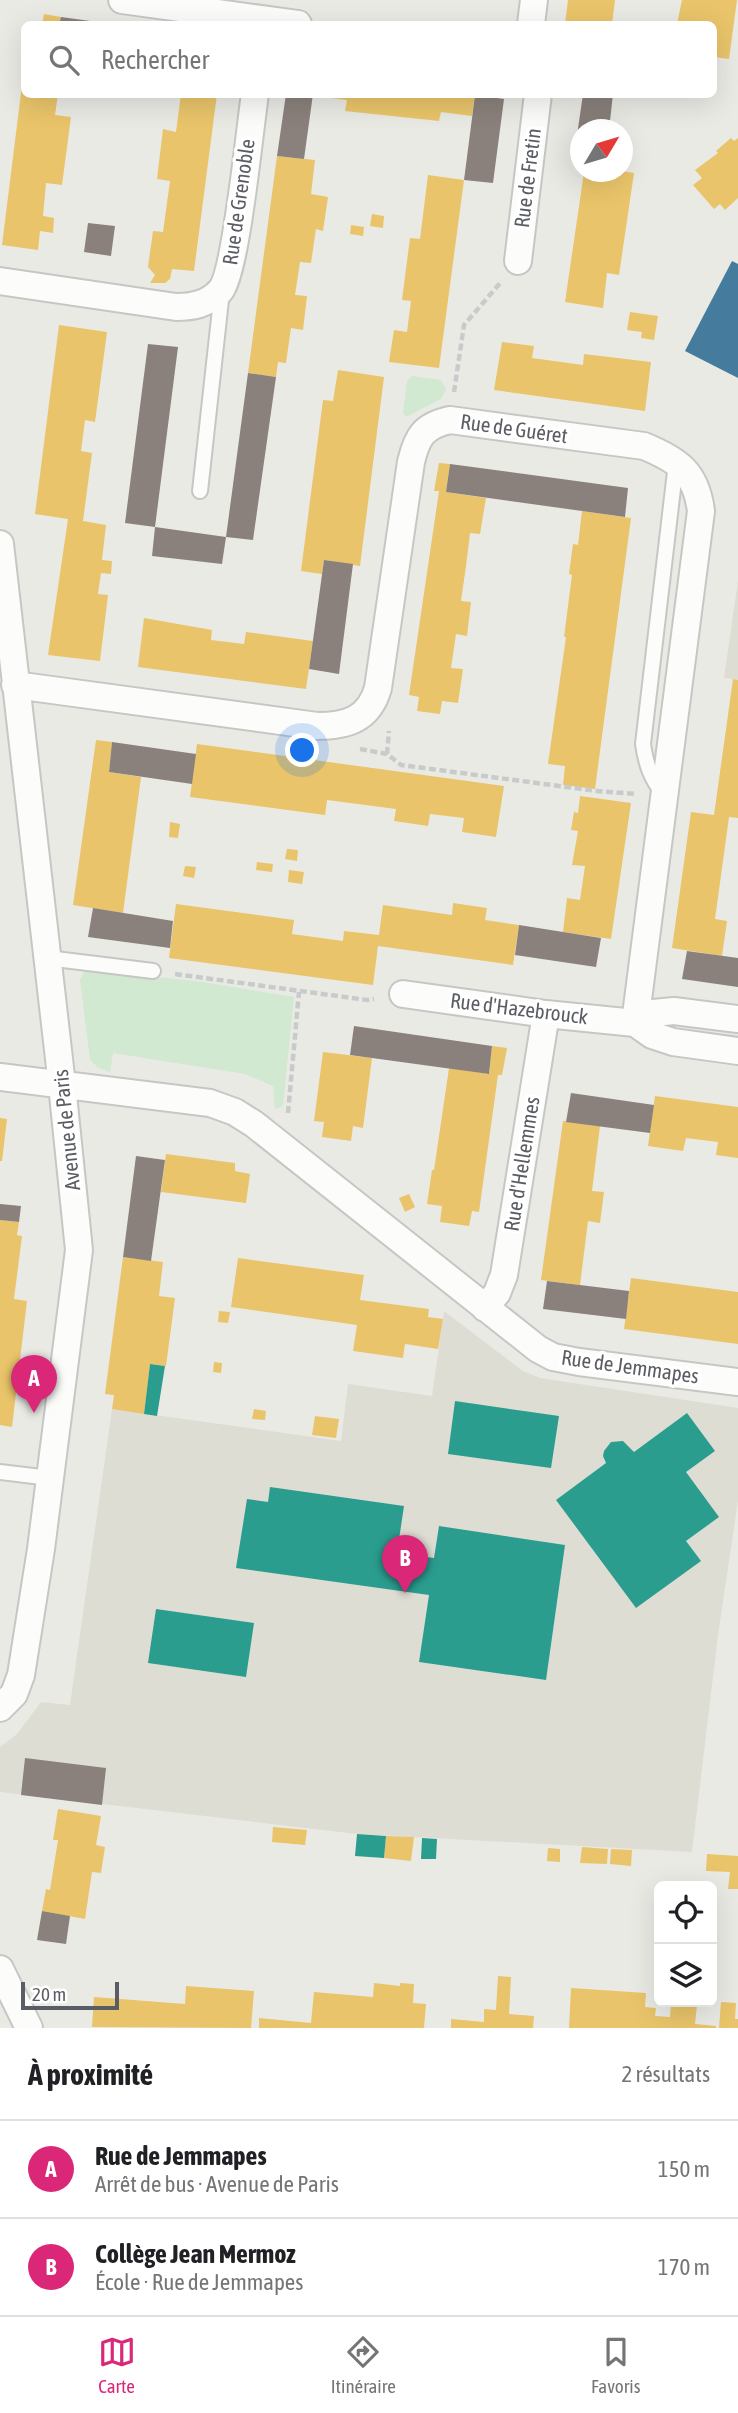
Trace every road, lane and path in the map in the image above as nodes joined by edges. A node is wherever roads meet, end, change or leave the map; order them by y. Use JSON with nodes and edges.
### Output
{"nodes":[{"id":1,"x":122,"y":0,"type":"edge"},
{"id":2,"x":534,"y":0,"type":"edge"},
{"id":3,"x":258,"y":21,"type":"edge"},
{"id":4,"x":531,"y":21,"type":"edge"},
{"id":5,"x":254,"y":98,"type":"edge"},
{"id":6,"x":538,"y":98,"type":"edge"},
{"id":7,"x":518,"y":261,"type":"joint"},
{"id":8,"x":0,"y":281,"type":"edge"},
{"id":9,"x":222,"y":290,"type":"junction"},
{"id":10,"x":450,"y":420,"type":"junction"},
{"id":11,"x":200,"y":491,"type":"dead end"},
{"id":12,"x":0,"y":544,"type":"edge"},
{"id":13,"x":15,"y":685,"type":"junction"},
{"id":14,"x":327,"y":726,"type":"junction"},
{"id":15,"x":665,"y":796,"type":"junction"},
{"id":16,"x":47,"y":958,"type":"junction"},
{"id":17,"x":153,"y":971,"type":"joint"},
{"id":18,"x":299,"y":992,"type":"junction"},
{"id":19,"x":403,"y":994,"type":"joint"},
{"id":20,"x":546,"y":1014,"type":"junction"},
{"id":21,"x":738,"y":1019,"type":"edge"},
{"id":22,"x":635,"y":1023,"type":"junction"},
{"id":23,"x":738,"y":1051,"type":"edge"},
{"id":24,"x":0,"y":1077,"type":"edge"},
{"id":25,"x":62,"y":1085,"type":"junction"},
{"id":26,"x":285,"y":1149,"type":"junction"},
{"id":27,"x":485,"y":1308,"type":"junction"},
{"id":28,"x":738,"y":1382,"type":"edge"},
{"id":29,"x":0,"y":1472,"type":"edge"},
{"id":30,"x":50,"y":1478,"type":"junction"},
{"id":31,"x":0,"y":1708,"type":"edge"},
{"id":32,"x":0,"y":1969,"type":"edge"},
{"id":33,"x":29,"y":2028,"type":"edge"}],
"edges":[{"from":1,"to":3,"type":"street"},
{"from":2,"to":4,"type":"street"},
{"from":5,"to":9,"type":"street","name":"Rue de Grenoble"},
{"from":6,"to":7,"type":"street","name":"Rue de Fretin"},
{"from":7,"to":10,"type":"path"},
{"from":8,"to":9,"type":"street","name":"Rue de Grenoble"},
{"from":9,"to":11,"type":"lane"},
{"from":10,"to":14,"type":"street","name":"Rue de Guéret"},
{"from":10,"to":15,"type":"street","name":"Rue de Guéret"},
{"from":12,"to":13,"type":"street","name":"Avenue de Paris"},
{"from":13,"to":14,"type":"street","name":"Rue de Guéret"},
{"from":13,"to":16,"type":"street","name":"Avenue de Paris"},
{"from":14,"to":15,"type":"path"},
{"from":15,"to":22,"type":"street","name":"Rue de Guéret"},
{"from":16,"to":17,"type":"lane"},
{"from":16,"to":25,"type":"street","name":"Avenue de Paris"},
{"from":17,"to":18,"type":"path"},
{"from":18,"to":19,"type":"path"},
{"from":18,"to":26,"type":"path"},
{"from":19,"to":20,"type":"street","name":"Rue d'Hazebrouck"},
{"from":20,"to":22,"type":"street","name":"Rue d'Hazebrouck"},
{"from":20,"to":27,"type":"street","name":"Rue d'Hellemmes"},
{"from":21,"to":22,"type":"street","name":"Rue d'Hazebrouck"},
{"from":22,"to":23,"type":"street","name":"Rue d'Hazebrouck"},
{"from":24,"to":25,"type":"street","name":"Rue de Jemmapes"},
{"from":25,"to":26,"type":"street","name":"Rue de Jemmapes"},
{"from":25,"to":30,"type":"street","name":"Avenue de Paris"},
{"from":26,"to":27,"type":"street","name":"Rue de Jemmapes"},
{"from":27,"to":28,"type":"street","name":"Rue de Jemmapes"},
{"from":29,"to":30,"type":"lane"},
{"from":30,"to":31,"type":"street","name":"Avenue de Paris"},
{"from":32,"to":33,"type":"street"}]}
